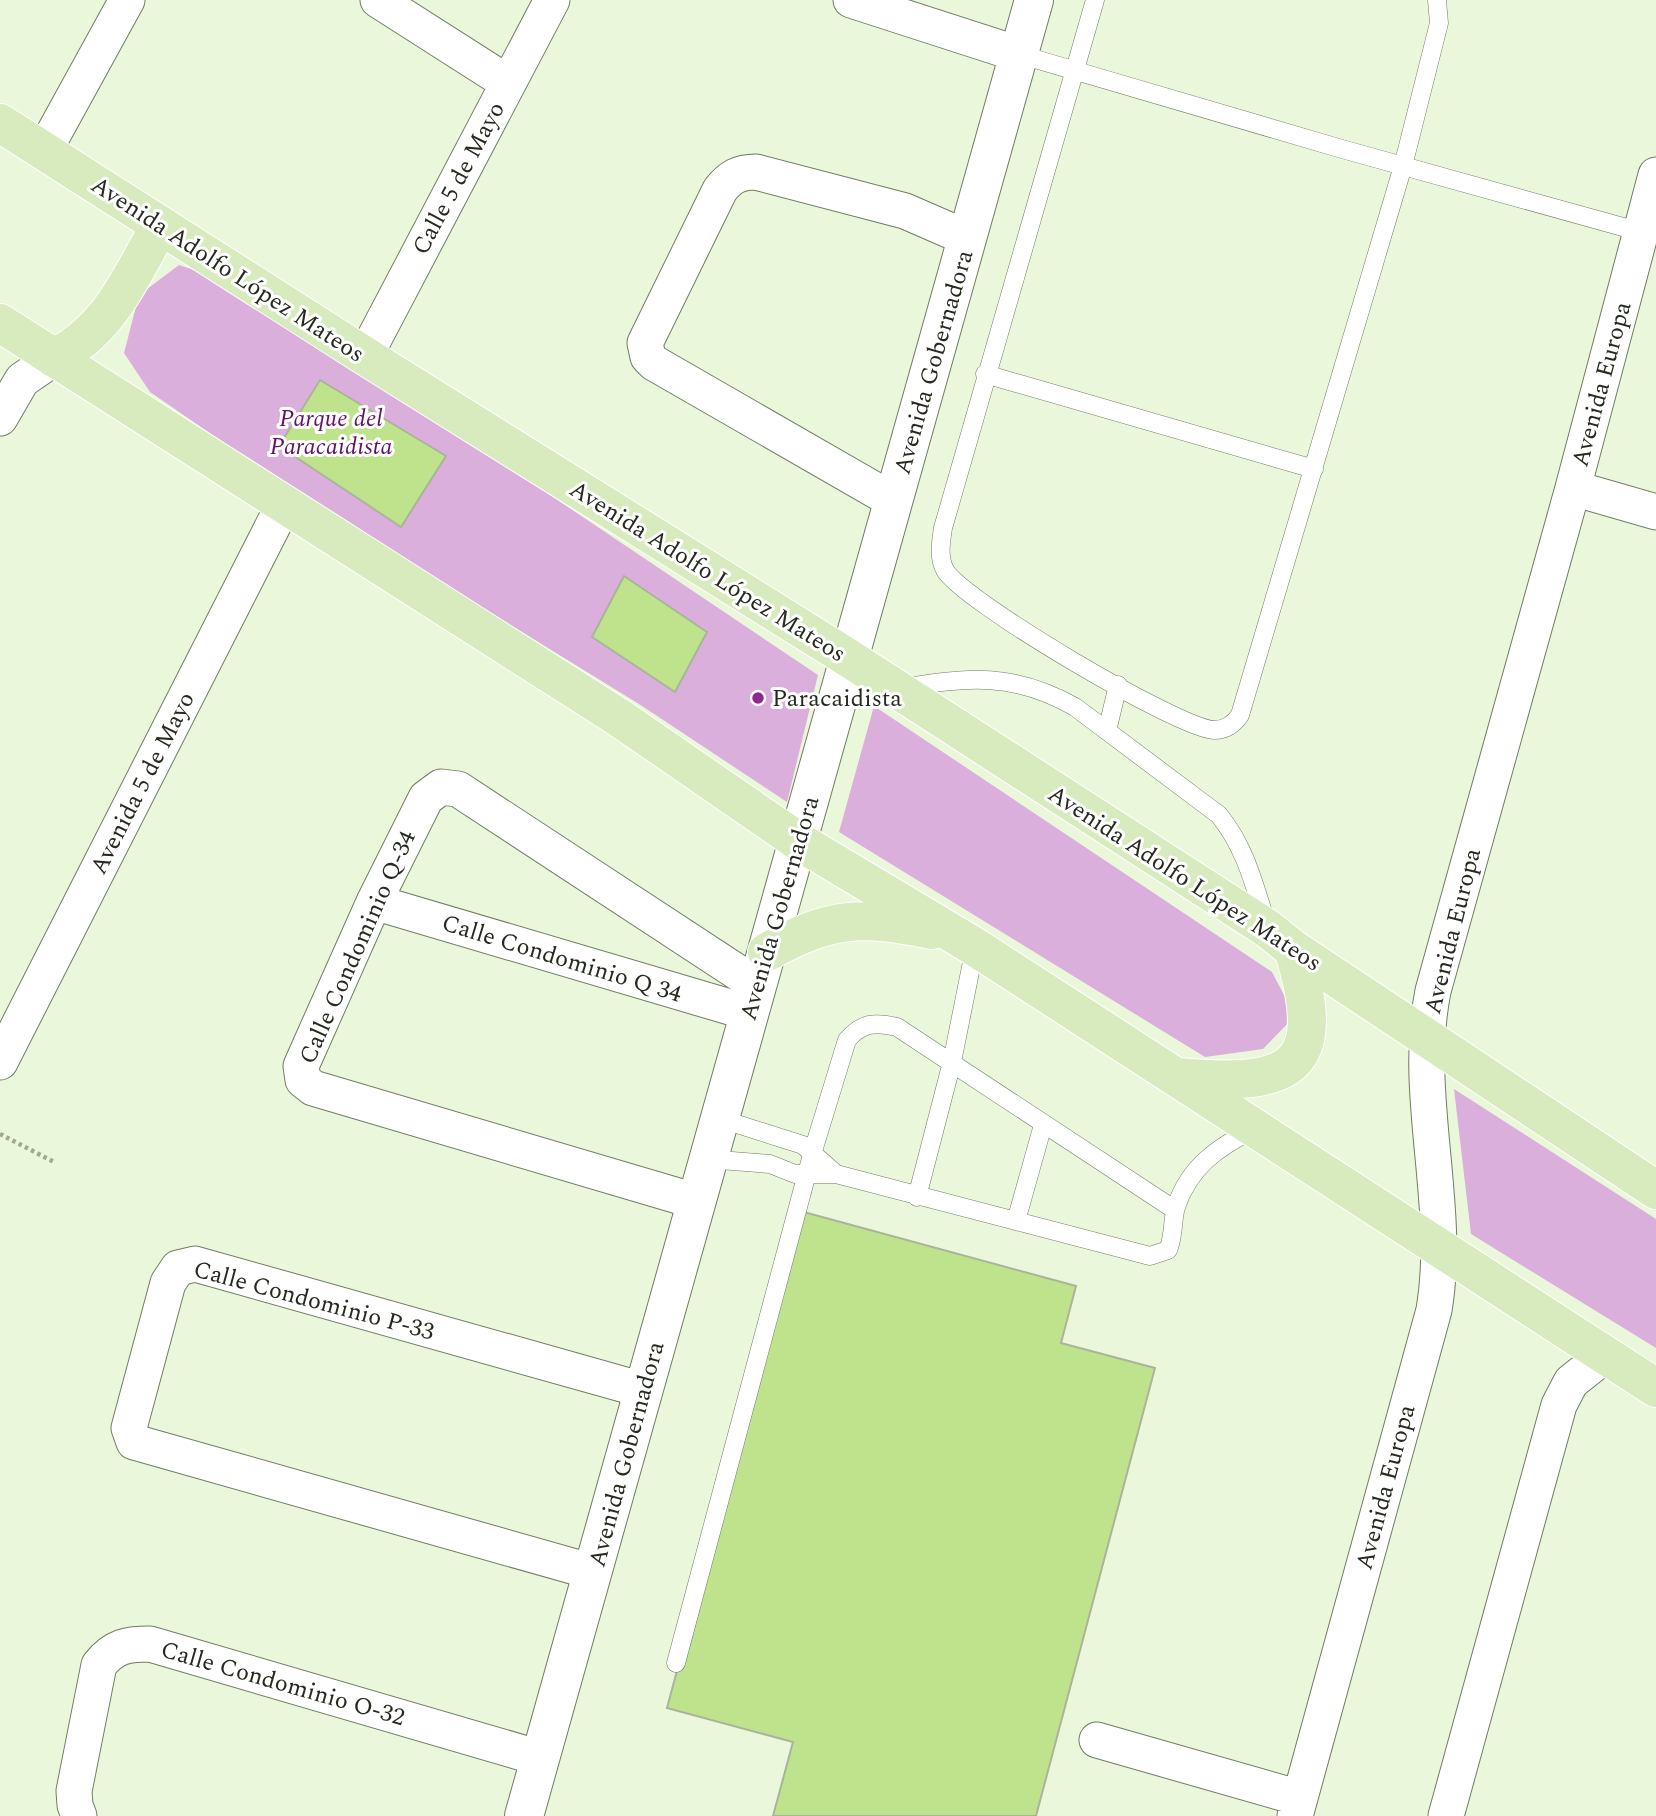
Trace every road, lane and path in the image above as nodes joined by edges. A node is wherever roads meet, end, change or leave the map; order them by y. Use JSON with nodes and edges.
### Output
{"nodes":[{"id":1,"x":127,"y":0,"type":"edge"},
{"id":2,"x":379,"y":0,"type":"edge"},
{"id":3,"x":552,"y":0,"type":"edge"},
{"id":4,"x":851,"y":0,"type":"edge"},
{"id":5,"x":1034,"y":0,"type":"edge"},
{"id":6,"x":1095,"y":0,"type":"edge"},
{"id":7,"x":1437,"y":0,"type":"edge"},
{"id":8,"x":1018,"y":54,"type":"junction"},
{"id":9,"x":1075,"y":71,"type":"junction"},
{"id":10,"x":508,"y":83,"type":"junction"},
{"id":11,"x":0,"y":123,"type":"edge"},
{"id":12,"x":44,"y":151,"type":"junction"},
{"id":13,"x":1403,"y":166,"type":"junction"},
{"id":14,"x":1656,"y":175,"type":"edge"},
{"id":15,"x":160,"y":226,"type":"junction"},
{"id":16,"x":1648,"y":234,"type":"edge"},
{"id":17,"x":967,"y":238,"type":"junction"},
{"id":18,"x":0,"y":324,"type":"edge"},
{"id":19,"x":365,"y":356,"type":"junction"},
{"id":20,"x":54,"y":358,"type":"junction"},
{"id":21,"x":985,"y":374,"type":"junction"},
{"id":22,"x":0,"y":418,"type":"edge"},
{"id":23,"x":1314,"y":469,"type":"junction"},
{"id":24,"x":1573,"y":488,"type":"junction"},
{"id":25,"x":894,"y":501,"type":"junction"},
{"id":26,"x":284,"y":504,"type":"junction"},
{"id":27,"x":1656,"y":512,"type":"edge"},
{"id":28,"x":850,"y":659,"type":"junction"},
{"id":29,"x":1118,"y":685,"type":"junction"},
{"id":30,"x":894,"y":689,"type":"junction"},
{"id":31,"x":1107,"y":731,"type":"junction"},
{"id":32,"x":798,"y":841,"type":"junction"},
{"id":33,"x":374,"y":902,"type":"junction"},
{"id":34,"x":1281,"y":939,"type":"junction"},
{"id":35,"x":965,"y":941,"type":"junction"},
{"id":36,"x":758,"y":984,"type":"junction"},
{"id":37,"x":1426,"y":1037,"type":"junction"},
{"id":38,"x":0,"y":1062,"type":"edge"},
{"id":39,"x":952,"y":1062,"type":"junction"},
{"id":40,"x":1174,"y":1077,"type":"junction"},
{"id":41,"x":718,"y":1118,"type":"junction"},
{"id":42,"x":1043,"y":1125,"type":"junction"},
{"id":43,"x":1254,"y":1129,"type":"junction"},
{"id":44,"x":0,"y":1134,"type":"edge"},
{"id":45,"x":813,"y":1151,"type":"junction"},
{"id":46,"x":707,"y":1159,"type":"junction"},
{"id":47,"x":55,"y":1163,"type":"dead end"},
{"id":48,"x":836,"y":1174,"type":"junction"},
{"id":49,"x":807,"y":1176,"type":"junction"},
{"id":50,"x":1656,"y":1190,"type":"edge"},
{"id":51,"x":916,"y":1197,"type":"junction"},
{"id":52,"x":695,"y":1201,"type":"junction"},
{"id":53,"x":1175,"y":1210,"type":"junction"},
{"id":54,"x":1016,"y":1221,"type":"junction"},
{"id":55,"x":1441,"y":1245,"type":"junction"},
{"id":56,"x":1605,"y":1354,"type":"junction"},
{"id":57,"x":1656,"y":1388,"type":"edge"},
{"id":58,"x":643,"y":1391,"type":"junction"},
{"id":59,"x":593,"y":1572,"type":"junction"},
{"id":60,"x":676,"y":1663,"type":"dead end"},
{"id":61,"x":1097,"y":1740,"type":"dead end"},
{"id":62,"x":540,"y":1758,"type":"junction"},
{"id":63,"x":1297,"y":1807,"type":"edge"},
{"id":64,"x":79,"y":1816,"type":"edge"},
{"id":65,"x":524,"y":1816,"type":"edge"},
{"id":66,"x":1446,"y":1816,"type":"edge"}],
"edges":[{"from":1,"to":12,"type":"street"},
{"from":2,"to":10,"type":"street"},
{"from":3,"to":10,"type":"street","name":"Calle 5 de Mayo"},
{"from":4,"to":8,"type":"street"},
{"from":5,"to":8,"type":"street","name":"Avenida Gobernadora"},
{"from":6,"to":9,"type":"lane"},
{"from":7,"to":13,"type":"lane"},
{"from":8,"to":9,"type":"lane"},
{"from":8,"to":17,"type":"street","name":"Avenida Gobernadora"},
{"from":9,"to":13,"type":"lane"},
{"from":9,"to":21,"type":"lane"},
{"from":10,"to":19,"type":"street","name":"Calle 5 de Mayo"},
{"from":11,"to":12,"type":"main road","name":"Avenida Adolfo López Mateos"},
{"from":12,"to":15,"type":"main road","name":"Avenida Adolfo López Mateos"},
{"from":13,"to":16,"type":"lane"},
{"from":13,"to":23,"type":"lane"},
{"from":14,"to":16,"type":"street","name":"Avenida Europa"},
{"from":15,"to":19,"type":"main road","name":"Avenida Adolfo López Mateos"},
{"from":15,"to":20,"type":"main road"},
{"from":16,"to":24,"type":"street","name":"Avenida Europa"},
{"from":17,"to":25,"type":"street","name":"Avenida Gobernadora"},
{"from":17,"to":25,"type":"street"},
{"from":18,"to":20,"type":"main road"},
{"from":19,"to":28,"type":"main road","name":"Avenida Adolfo López Mateos"},
{"from":20,"to":22,"type":"street"},
{"from":20,"to":26,"type":"main road"},
{"from":21,"to":23,"type":"lane"},
{"from":21,"to":29,"type":"lane"},
{"from":23,"to":29,"type":"lane"},
{"from":24,"to":27,"type":"street"},
{"from":24,"to":37,"type":"street","name":"Avenida Europa"},
{"from":25,"to":28,"type":"street","name":"Avenida Gobernadora"},
{"from":26,"to":32,"type":"main road"},
{"from":26,"to":38,"type":"street","name":"Avenida 5 de Mayo"},
{"from":28,"to":30,"type":"main road","name":"Avenida Adolfo López Mateos"},
{"from":28,"to":32,"type":"street","name":"Avenida Gobernadora"},
{"from":29,"to":31,"type":"lane"},
{"from":30,"to":31,"type":"lane"},
{"from":30,"to":34,"type":"main road","name":"Avenida Adolfo López Mateos"},
{"from":31,"to":34,"type":"lane"},
{"from":32,"to":35,"type":"main road"},
{"from":32,"to":36,"type":"street","name":"Avenida Gobernadora"},
{"from":33,"to":36,"type":"street","name":"Calle Condominio Q 34"},
{"from":33,"to":36,"type":"street","name":"Calle Condominio Q-34"},
{"from":33,"to":52,"type":"street","name":"Calle Condominio Q-34"},
{"from":34,"to":37,"type":"main road","name":"Avenida Adolfo López Mateos"},
{"from":34,"to":40,"type":"main road"},
{"from":35,"to":36,"type":"main road"},
{"from":35,"to":39,"type":"lane"},
{"from":35,"to":40,"type":"main road"},
{"from":36,"to":41,"type":"street","name":"Avenida Gobernadora"},
{"from":37,"to":50,"type":"main road","name":"Avenida Adolfo López Mateos"},
{"from":37,"to":55,"type":"street","name":"Avenida Europa"},
{"from":39,"to":42,"type":"lane"},
{"from":39,"to":45,"type":"lane"},
{"from":39,"to":51,"type":"lane"},
{"from":40,"to":43,"type":"main road"},
{"from":41,"to":45,"type":"lane"},
{"from":41,"to":46,"type":"street","name":"Avenida Gobernadora"},
{"from":42,"to":53,"type":"lane"},
{"from":42,"to":54,"type":"lane"},
{"from":43,"to":53,"type":"lane"},
{"from":43,"to":55,"type":"main road"},
{"from":44,"to":47,"type":"path"},
{"from":45,"to":48,"type":"lane"},
{"from":45,"to":49,"type":"lane"},
{"from":46,"to":49,"type":"lane"},
{"from":46,"to":52,"type":"street","name":"Avenida Gobernadora"},
{"from":48,"to":49,"type":"lane"},
{"from":48,"to":51,"type":"lane"},
{"from":49,"to":60,"type":"lane"},
{"from":51,"to":54,"type":"lane"},
{"from":52,"to":58,"type":"street","name":"Avenida Gobernadora"},
{"from":53,"to":54,"type":"lane"},
{"from":55,"to":56,"type":"main road"},
{"from":55,"to":63,"type":"street","name":"Avenida Europa"},
{"from":56,"to":57,"type":"main road"},
{"from":56,"to":66,"type":"street"},
{"from":58,"to":59,"type":"street","name":"Avenida Gobernadora"},
{"from":58,"to":59,"type":"street","name":"Calle Condominio P-33"},
{"from":59,"to":62,"type":"street","name":"Avenida Gobernadora"},
{"from":61,"to":63,"type":"street"},
{"from":62,"to":64,"type":"street","name":"Calle Condominio O-32"},
{"from":62,"to":65,"type":"street","name":"Avenida Gobernadora"}]}
